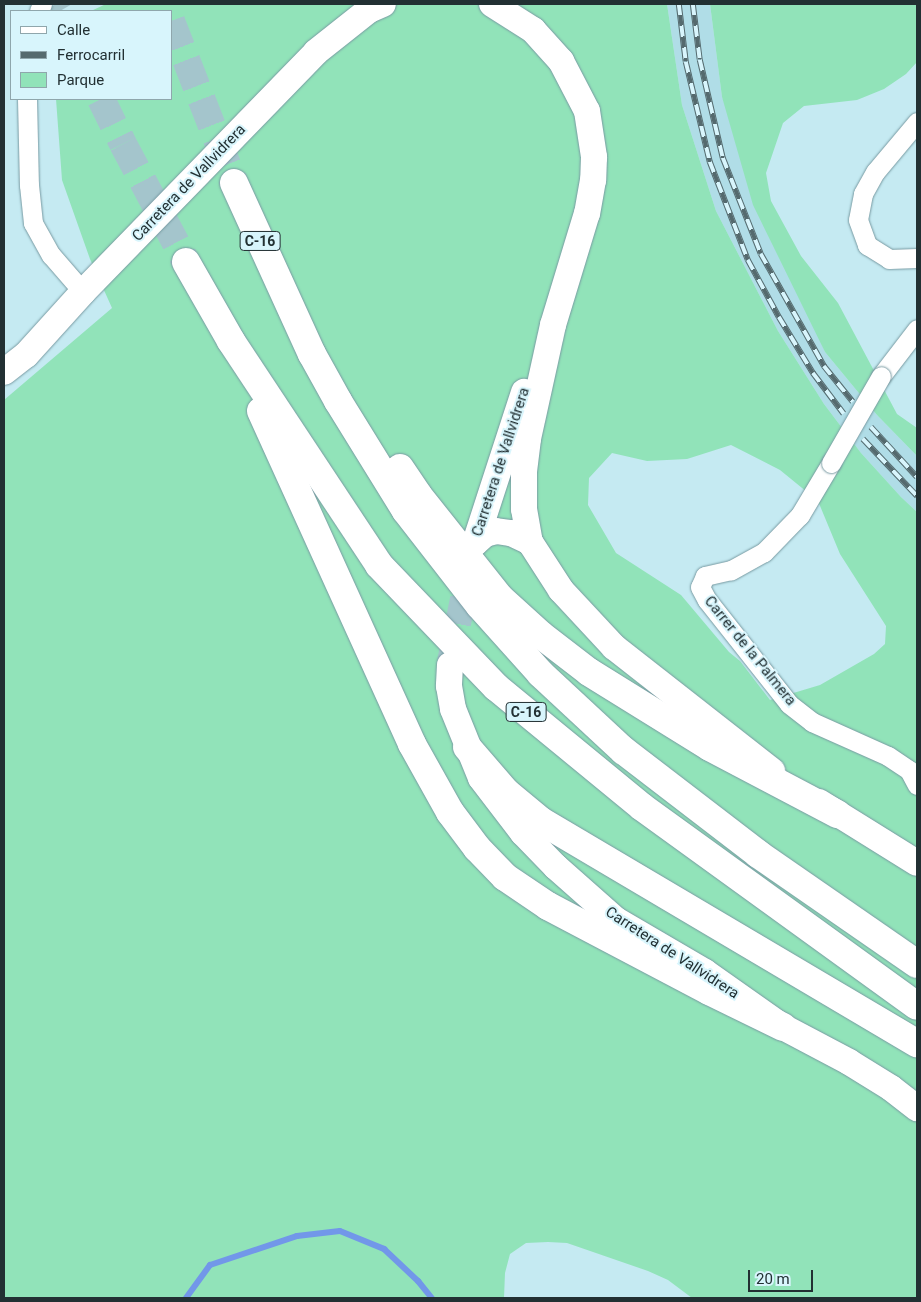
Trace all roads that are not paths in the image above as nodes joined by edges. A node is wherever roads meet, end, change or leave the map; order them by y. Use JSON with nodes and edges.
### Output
{"nodes":[{"id":1,"x":383,"y":4,"type":"edge"},
{"id":2,"x":492,"y":4,"type":"edge"},
{"id":3,"x":27,"y":100,"type":"edge"},
{"id":4,"x":917,"y":122,"type":"edge"},
{"id":5,"x":234,"y":183,"type":"tunnel mouth"},
{"id":6,"x":917,"y":258,"type":"edge"},
{"id":7,"x":186,"y":262,"type":"tunnel mouth"},
{"id":8,"x":86,"y":291,"type":"junction"},
{"id":9,"x":286,"y":298,"type":"junction"},
{"id":10,"x":553,"y":325,"type":"junction"},
{"id":11,"x":917,"y":329,"type":"edge"},
{"id":12,"x":231,"y":341,"type":"junction"},
{"id":13,"x":4,"y":372,"type":"edge"},
{"id":14,"x":530,"y":542,"type":"junction"},
{"id":15,"x":450,"y":665,"type":"tunnel mouth"},
{"id":16,"x":467,"y":747,"type":"junction"},
{"id":17,"x":917,"y":785,"type":"edge"},
{"id":18,"x":837,"y":814,"type":"junction"},
{"id":19,"x":915,"y":855,"type":"edge"},
{"id":20,"x":917,"y":964,"type":"edge"},
{"id":21,"x":917,"y":1006,"type":"edge"},
{"id":22,"x":783,"y":1027,"type":"junction"},
{"id":23,"x":917,"y":1043,"type":"edge"},
{"id":24,"x":917,"y":1108,"type":"edge"}],
"edges":[{"from":1,"to":8,"type":"main road","name":"Carretera de Vallvidrera"},
{"from":2,"to":10,"type":"main road","name":"Carretera de Vallvidrera"},
{"from":3,"to":8,"type":"street"},
{"from":4,"to":6,"type":"street"},
{"from":5,"to":9,"type":"highway","number":"C-16"},
{"from":7,"to":12,"type":"highway","number":"C-16"},
{"from":8,"to":13,"type":"main road","name":"Carretera de Vallvidrera"},
{"from":9,"to":18,"type":"highway"},
{"from":9,"to":20,"type":"highway","number":"C-16"},
{"from":10,"to":14,"type":"main road","name":"Carretera de Vallvidrera"},
{"from":10,"to":14,"type":"main road","name":"Carretera de Vallvidrera"},
{"from":11,"to":17,"type":"street","name":"Carrer de la Palmera","bridge":true},
{"from":12,"to":21,"type":"highway","number":"C-16"},
{"from":12,"to":22,"type":"highway"},
{"from":14,"to":18,"type":"main road","name":"Carretera de Vallvidrera"},
{"from":15,"to":16,"type":"main road","name":"Carretera de Vallvidrera"},
{"from":16,"to":22,"type":"main road","name":"Carretera de Vallvidrera"},
{"from":16,"to":23,"type":"highway"},
{"from":18,"to":19,"type":"main road","name":"Carretera de Vallvidrera"},
{"from":22,"to":24,"type":"main road","name":"Carretera de Vallvidrera"}]}
